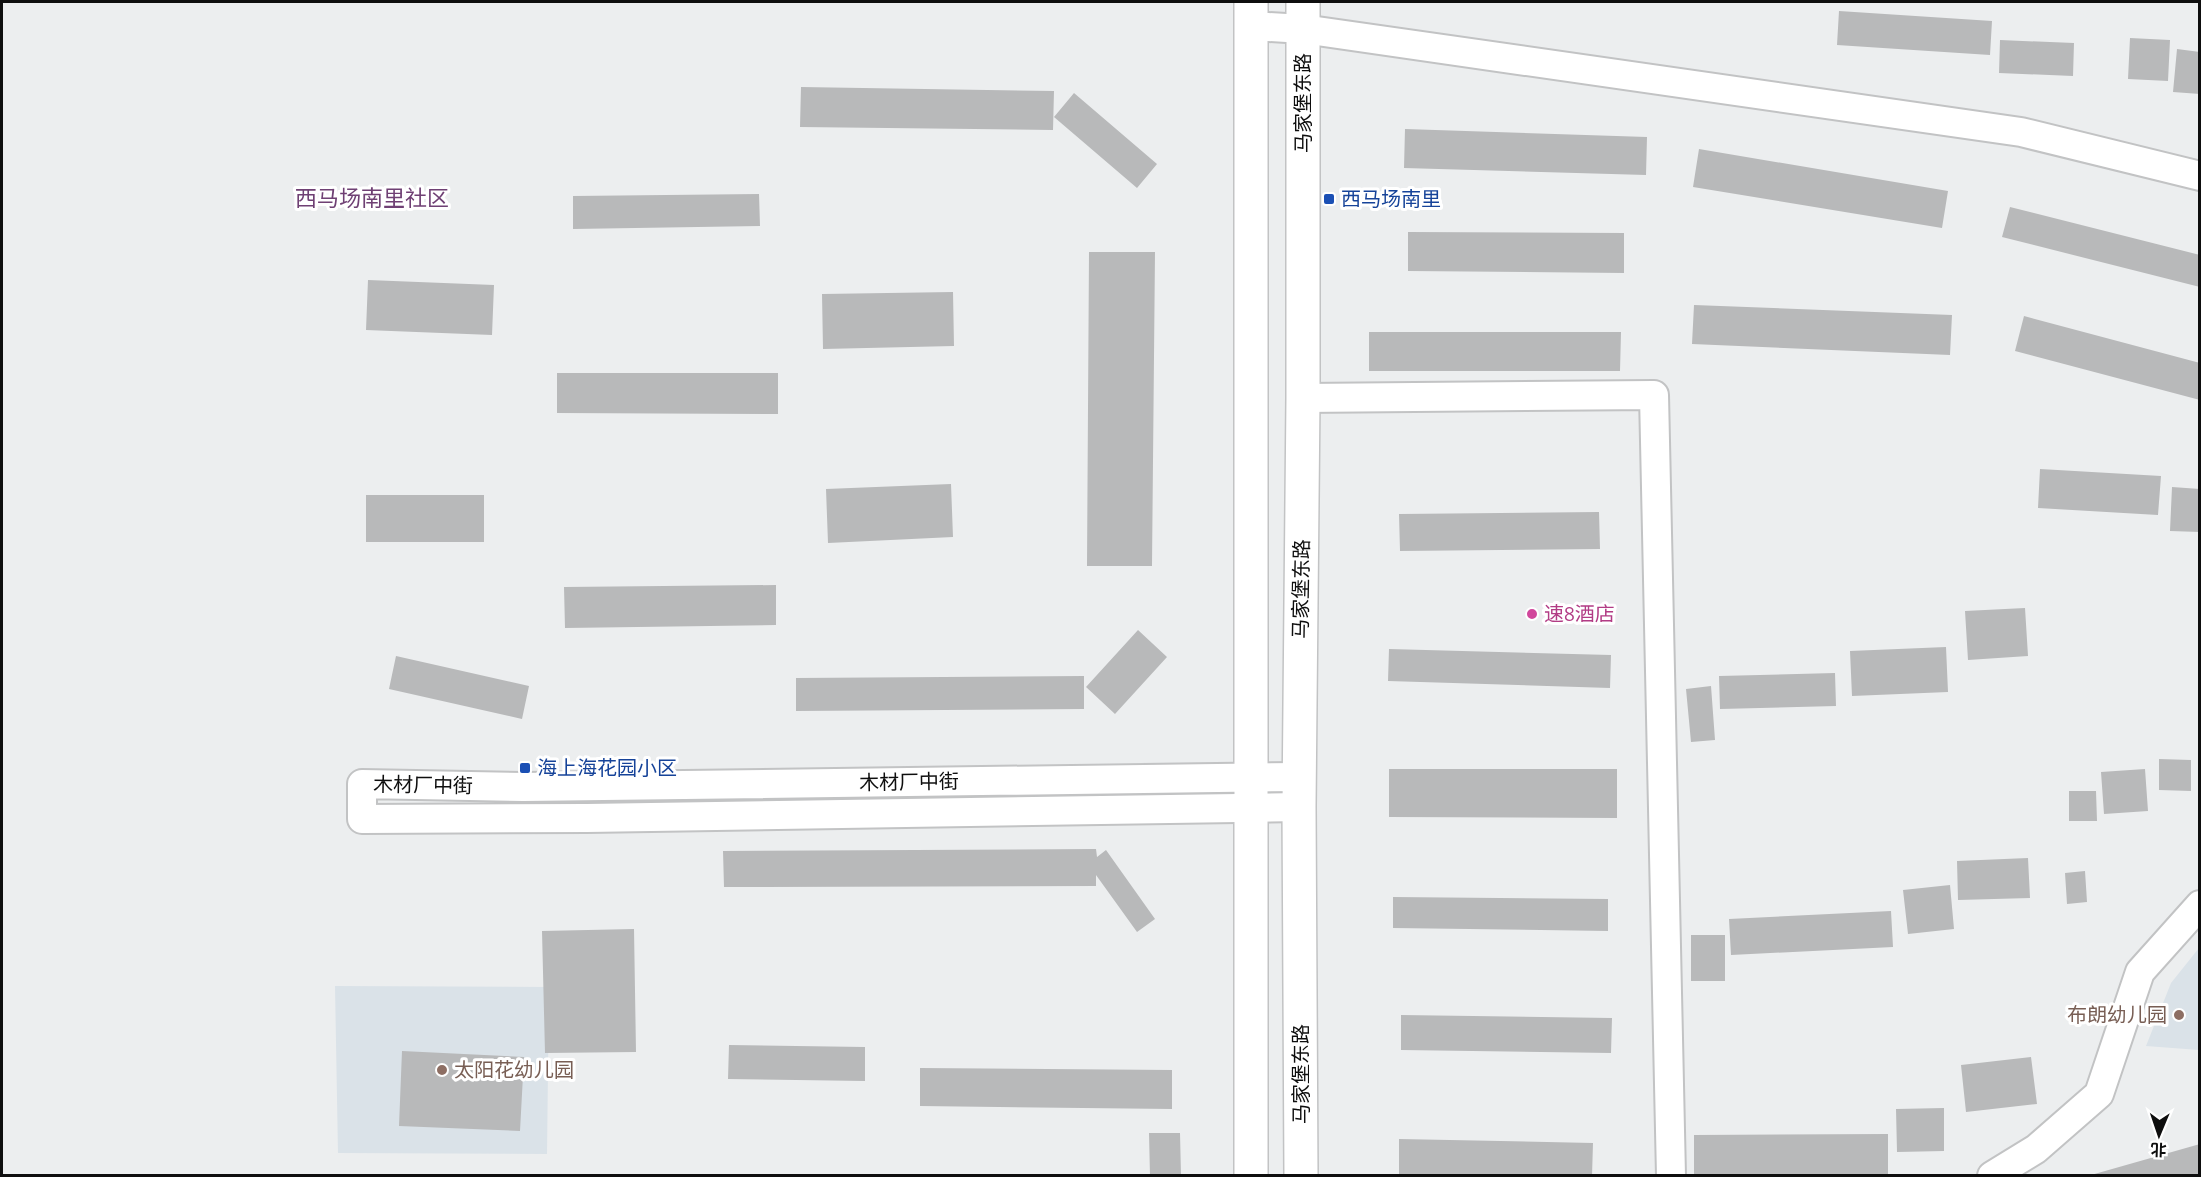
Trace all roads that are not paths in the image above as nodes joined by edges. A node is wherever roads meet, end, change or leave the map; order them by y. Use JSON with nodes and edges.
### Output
{"nodes":[{"id":1,"x":1251,"y":14,"type":"edge"},
{"id":2,"x":1303,"y":15,"type":"edge"},
{"id":3,"x":2199,"y":176,"type":"edge"},
{"id":4,"x":1303,"y":398,"type":"junction"},
{"id":5,"x":1299,"y":792,"type":"junction"},
{"id":6,"x":1251,"y":793,"type":"junction"},
{"id":7,"x":2199,"y":905,"type":"edge"},
{"id":8,"x":1251,"y":1176,"type":"edge"},
{"id":9,"x":1301,"y":1176,"type":"edge"},
{"id":10,"x":1671,"y":1176,"type":"edge"},
{"id":11,"x":1992,"y":1176,"type":"edge"}],
"edges":[{"from":1,"to":2,"type":"street"},
{"from":1,"to":6,"type":"main road"},
{"from":2,"to":3,"type":"street"},
{"from":2,"to":4,"type":"main road","name":"马家堡东路"},
{"from":4,"to":5,"type":"main road","name":"马家堡东路"},
{"from":4,"to":10,"type":"street"},
{"from":5,"to":6,"type":"street","name":"木材厂中街"},
{"from":5,"to":9,"type":"main road","name":"马家堡东路"},
{"from":6,"to":6,"type":"street","name":"木材厂中街"},
{"from":6,"to":8,"type":"main road"},
{"from":7,"to":11,"type":"street"}]}
